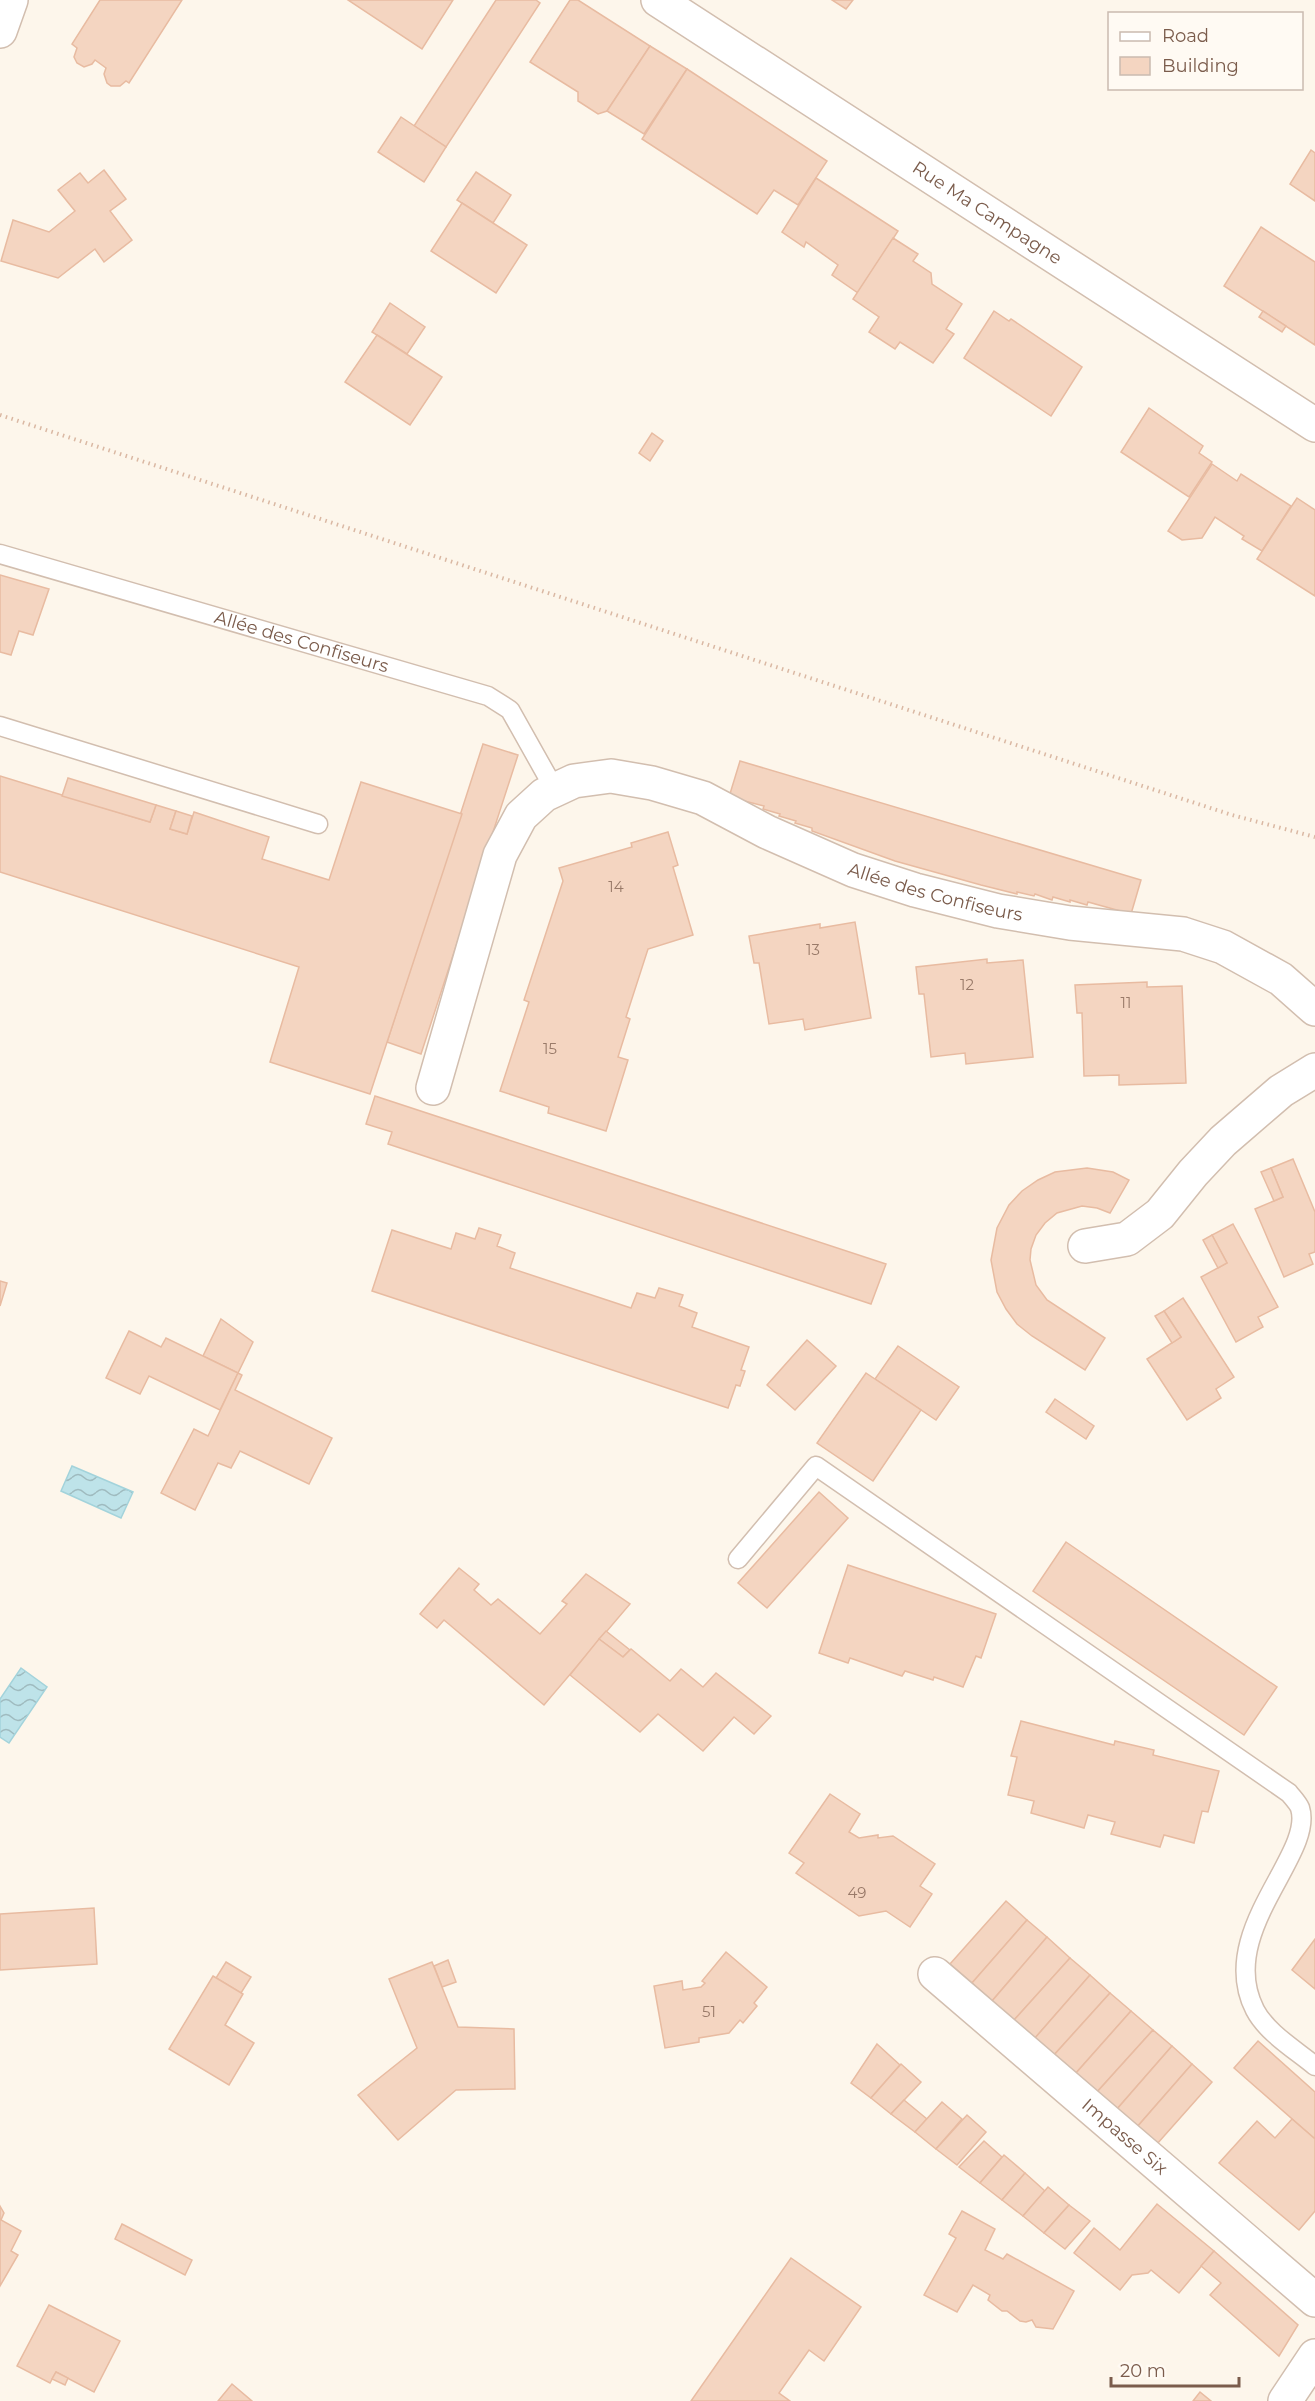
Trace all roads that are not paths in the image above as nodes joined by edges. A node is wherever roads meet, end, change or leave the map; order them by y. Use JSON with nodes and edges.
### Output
{"nodes":[{"id":1,"x":10,"y":0,"type":"edge"},
{"id":2,"x":664,"y":2,"type":"edge"},
{"id":3,"x":0,"y":31,"type":"edge"},
{"id":4,"x":1315,"y":425,"type":"edge"},
{"id":5,"x":0,"y":554,"type":"edge"},
{"id":6,"x":0,"y":726,"type":"edge"},
{"id":7,"x":555,"y":790,"type":"junction"},
{"id":8,"x":318,"y":824,"type":"dead end"},
{"id":9,"x":1315,"y":1009,"type":"edge"},
{"id":10,"x":1315,"y":1070,"type":"edge"},
{"id":11,"x":433,"y":1088,"type":"dead end"},
{"id":12,"x":1085,"y":1246,"type":"dead end"},
{"id":13,"x":738,"y":1559,"type":"dead end"},
{"id":14,"x":935,"y":1974,"type":"dead end"},
{"id":15,"x":1315,"y":2066,"type":"edge"},
{"id":16,"x":1315,"y":2300,"type":"edge"},
{"id":17,"x":1315,"y":2356,"type":"edge"},
{"id":18,"x":1285,"y":2401,"type":"edge"}],
"edges":[{"from":1,"to":3,"type":"street"},
{"from":2,"to":4,"type":"street","name":"Rue Ma Campagne"},
{"from":5,"to":7,"type":"lane","name":"Allée des Confiseurs"},
{"from":6,"to":8,"type":"lane"},
{"from":7,"to":9,"type":"street","name":"Allée des Confiseurs"},
{"from":7,"to":11,"type":"street","name":"Allée des Confiseurs"},
{"from":10,"to":12,"type":"street"},
{"from":13,"to":15,"type":"lane"},
{"from":14,"to":16,"type":"street","name":"Impasse Six"},
{"from":17,"to":18,"type":"street"}]}
